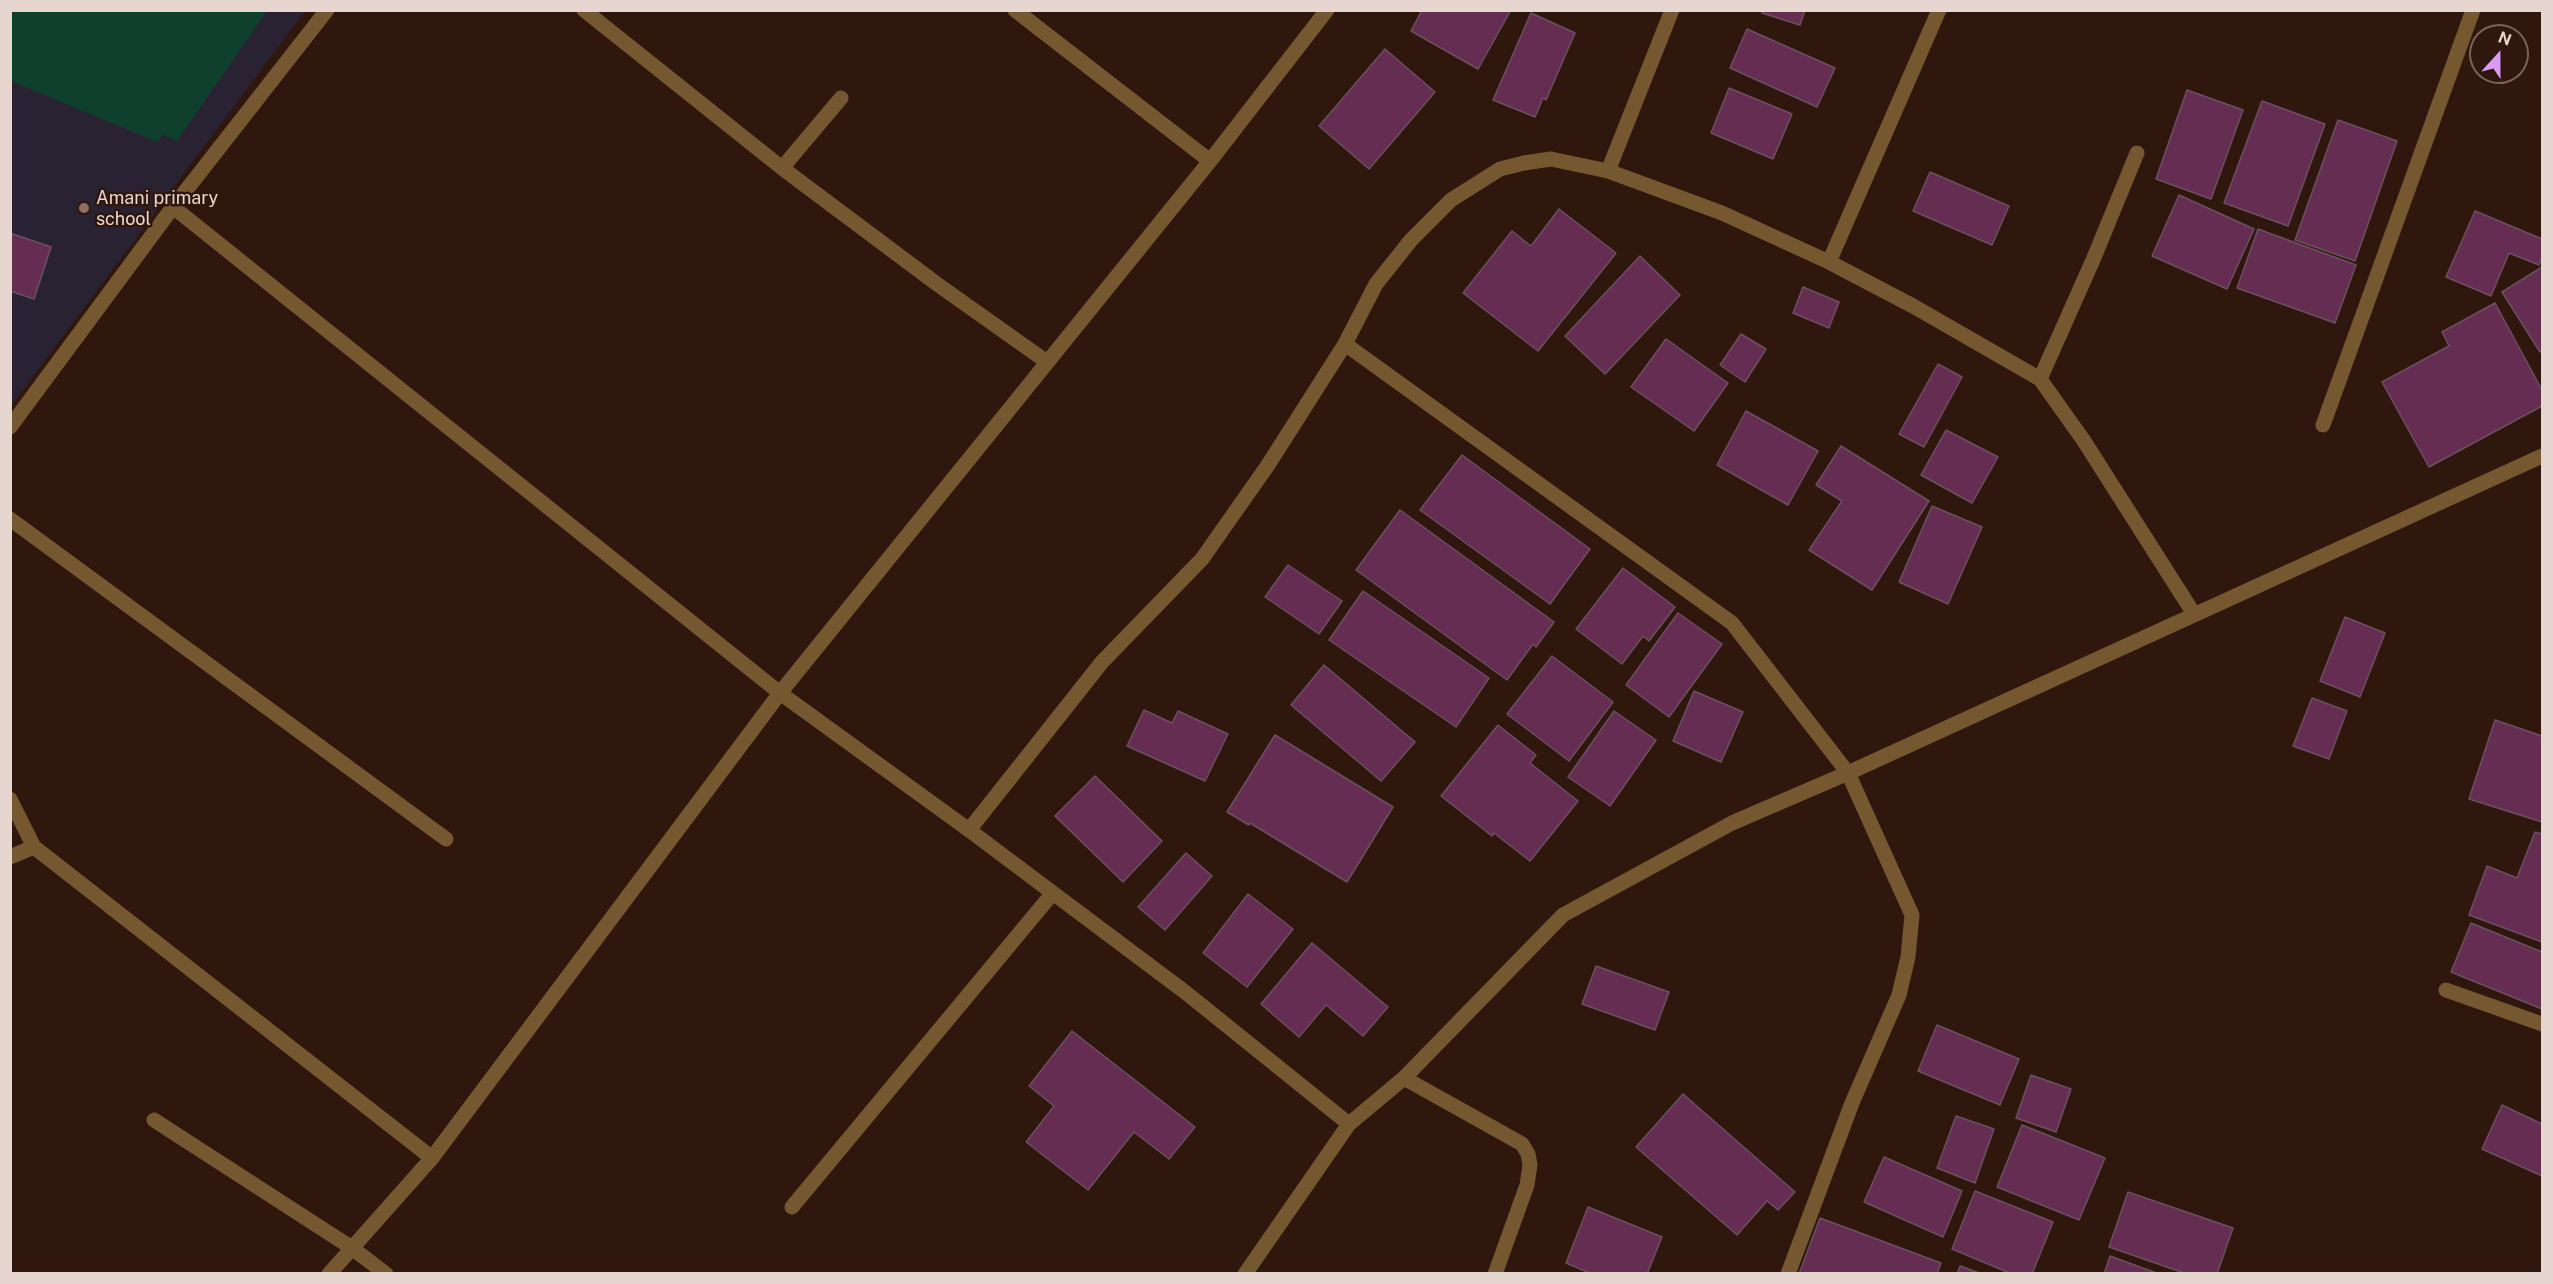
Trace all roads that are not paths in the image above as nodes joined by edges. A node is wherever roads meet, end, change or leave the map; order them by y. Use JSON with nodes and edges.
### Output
{"nodes":[{"id":1,"x":327,"y":10,"type":"edge"},
{"id":2,"x":584,"y":10,"type":"edge"},
{"id":3,"x":1015,"y":10,"type":"edge"},
{"id":4,"x":1327,"y":10,"type":"edge"},
{"id":5,"x":1672,"y":10,"type":"edge"},
{"id":6,"x":1939,"y":10,"type":"edge"},
{"id":7,"x":2473,"y":10,"type":"edge"},
{"id":8,"x":841,"y":98,"type":"dead end"},
{"id":9,"x":2137,"y":153,"type":"dead end"},
{"id":10,"x":1210,"y":161,"type":"junction"},
{"id":11,"x":782,"y":168,"type":"junction"},
{"id":12,"x":1608,"y":171,"type":"junction"},
{"id":13,"x":172,"y":207,"type":"junction"},
{"id":14,"x":1829,"y":262,"type":"junction"},
{"id":15,"x":1346,"y":344,"type":"junction"},
{"id":16,"x":1047,"y":362,"type":"junction"},
{"id":17,"x":2040,"y":379,"type":"junction"},
{"id":18,"x":2323,"y":425,"type":"dead end"},
{"id":19,"x":10,"y":427,"type":"edge"},
{"id":20,"x":2542,"y":456,"type":"edge"},
{"id":21,"x":10,"y":519,"type":"edge"},
{"id":22,"x":2194,"y":614,"type":"junction"},
{"id":23,"x":780,"y":693,"type":"junction"},
{"id":24,"x":1848,"y":772,"type":"junction"},
{"id":25,"x":10,"y":799,"type":"edge"},
{"id":26,"x":969,"y":830,"type":"junction"},
{"id":27,"x":446,"y":839,"type":"dead end"},
{"id":28,"x":34,"y":847,"type":"junction"},
{"id":29,"x":10,"y":857,"type":"edge"},
{"id":30,"x":1052,"y":894,"type":"junction"},
{"id":31,"x":2446,"y":990,"type":"dead end"},
{"id":32,"x":2542,"y":1024,"type":"edge"},
{"id":33,"x":1404,"y":1078,"type":"junction"},
{"id":34,"x":154,"y":1120,"type":"dead end"},
{"id":35,"x":1348,"y":1124,"type":"junction"},
{"id":36,"x":432,"y":1158,"type":"junction"},
{"id":37,"x":792,"y":1207,"type":"dead end"},
{"id":38,"x":352,"y":1248,"type":"junction"},
{"id":39,"x":328,"y":1274,"type":"edge"},
{"id":40,"x":386,"y":1274,"type":"edge"},
{"id":41,"x":1245,"y":1274,"type":"edge"},
{"id":42,"x":1496,"y":1274,"type":"edge"},
{"id":43,"x":1788,"y":1274,"type":"edge"}],
"edges":[{"from":1,"to":13,"type":"street"},
{"from":2,"to":11,"type":"street"},
{"from":3,"to":10,"type":"street"},
{"from":4,"to":10,"type":"street"},
{"from":5,"to":12,"type":"street"},
{"from":6,"to":14,"type":"street"},
{"from":7,"to":18,"type":"street"},
{"from":8,"to":11,"type":"street"},
{"from":9,"to":17,"type":"street"},
{"from":10,"to":16,"type":"street"},
{"from":11,"to":16,"type":"street"},
{"from":12,"to":14,"type":"street"},
{"from":12,"to":15,"type":"street"},
{"from":13,"to":19,"type":"street"},
{"from":13,"to":23,"type":"street"},
{"from":14,"to":17,"type":"street"},
{"from":15,"to":24,"type":"street"},
{"from":15,"to":26,"type":"street"},
{"from":16,"to":23,"type":"street"},
{"from":17,"to":22,"type":"street"},
{"from":20,"to":22,"type":"street"},
{"from":21,"to":27,"type":"street"},
{"from":22,"to":24,"type":"street"},
{"from":23,"to":26,"type":"street"},
{"from":23,"to":36,"type":"street"},
{"from":24,"to":33,"type":"street"},
{"from":24,"to":43,"type":"street"},
{"from":25,"to":28,"type":"street"},
{"from":26,"to":30,"type":"street"},
{"from":28,"to":29,"type":"street"},
{"from":28,"to":36,"type":"street"},
{"from":30,"to":35,"type":"street"},
{"from":30,"to":37,"type":"street"},
{"from":31,"to":32,"type":"street"},
{"from":33,"to":35,"type":"street"},
{"from":33,"to":42,"type":"street"},
{"from":34,"to":38,"type":"street"},
{"from":35,"to":41,"type":"street"},
{"from":36,"to":38,"type":"street"},
{"from":38,"to":39,"type":"street"},
{"from":38,"to":40,"type":"street"}]}
